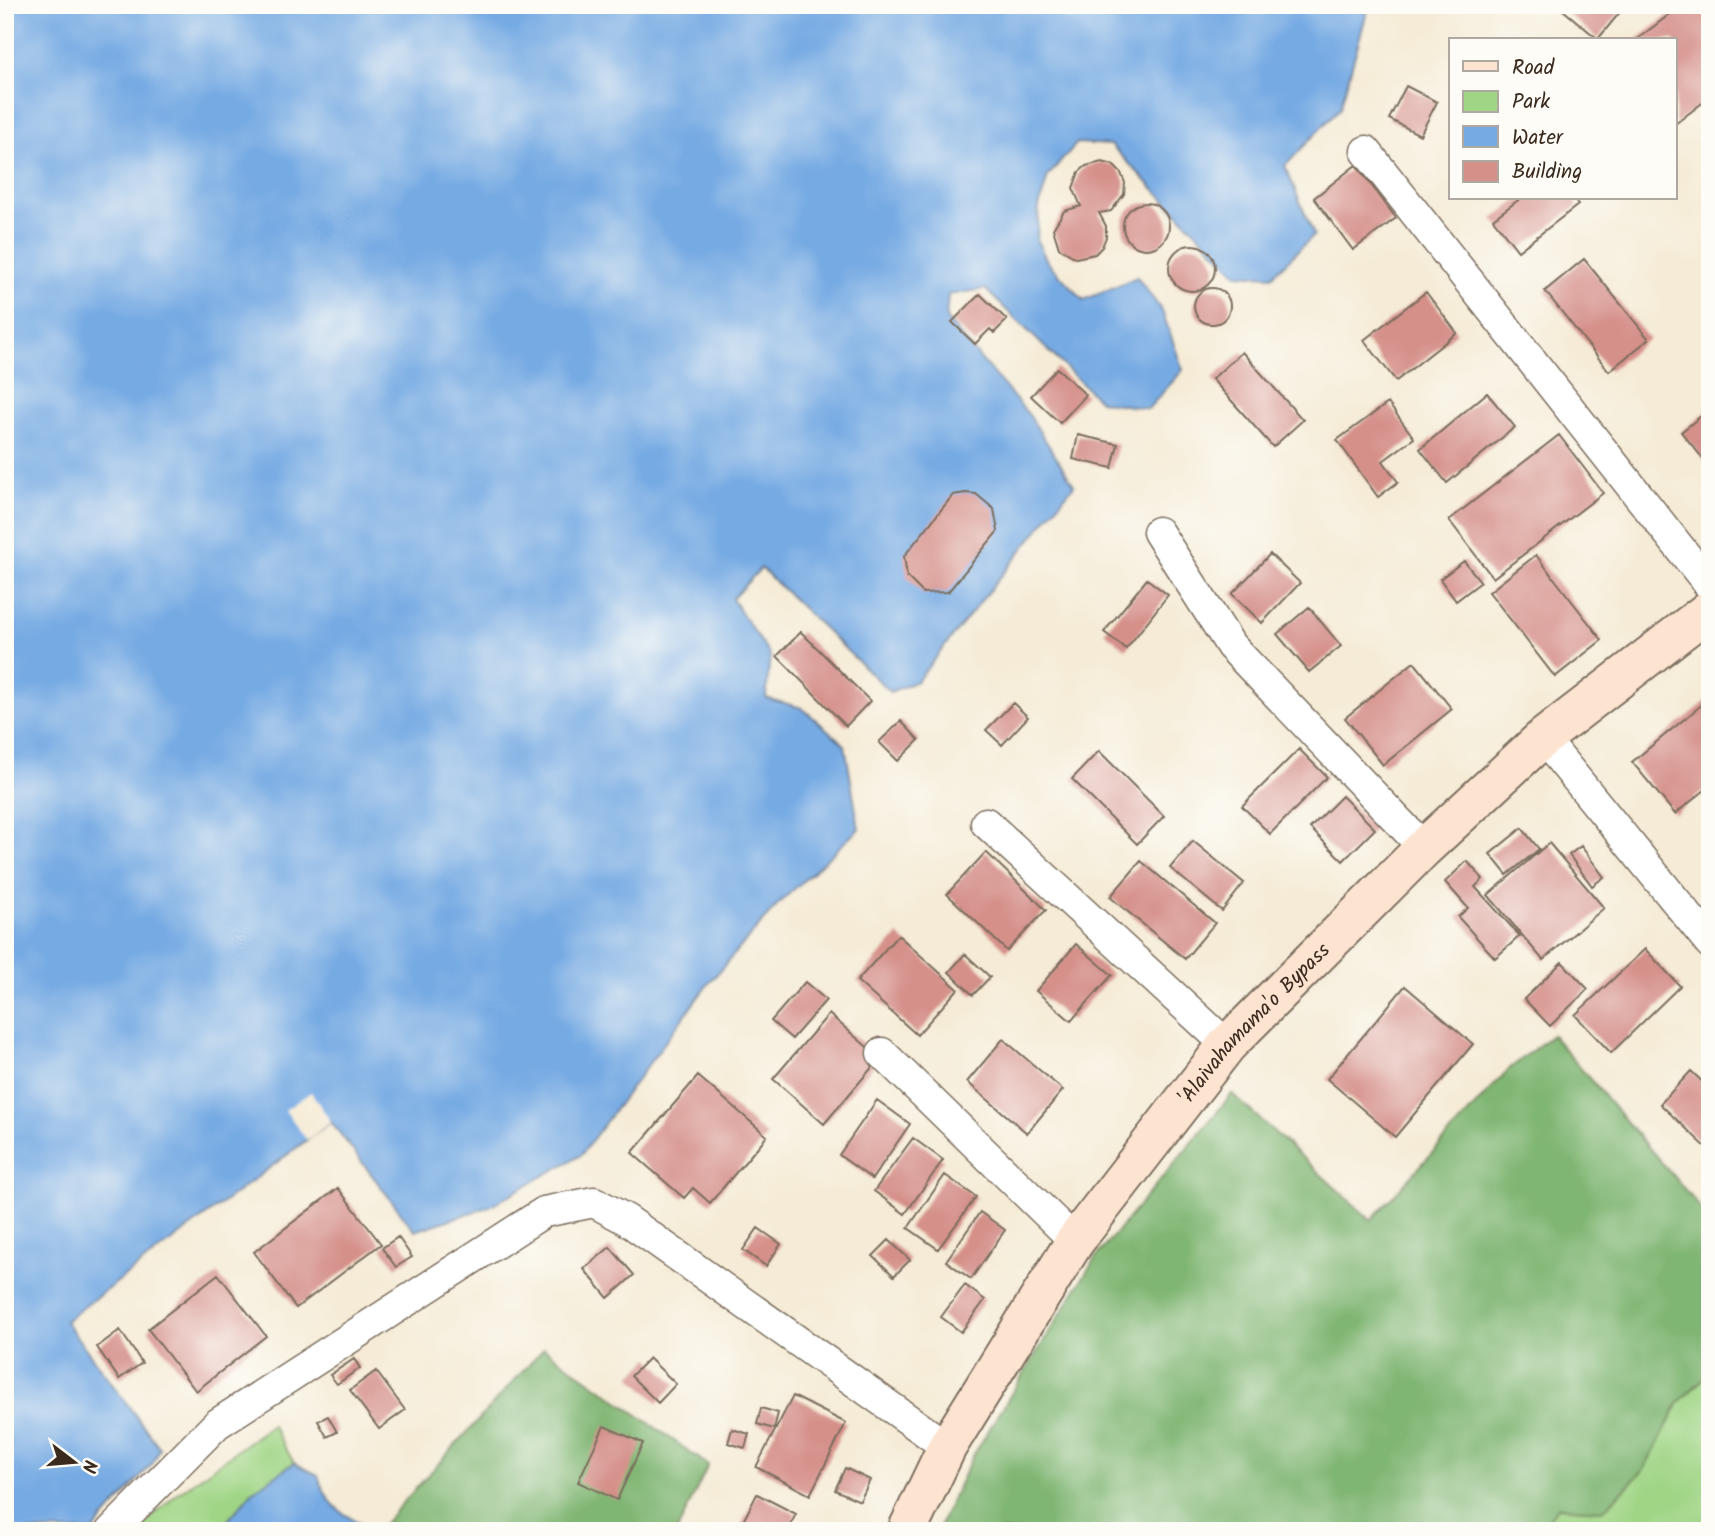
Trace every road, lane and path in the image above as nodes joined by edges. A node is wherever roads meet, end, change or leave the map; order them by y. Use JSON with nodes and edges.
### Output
{"nodes":[{"id":1,"x":1366,"y":151,"type":"dead end"},
{"id":2,"x":1158,"y":532,"type":"dead end"},
{"id":3,"x":1710,"y":586,"type":"edge"},
{"id":4,"x":1710,"y":609,"type":"edge"},
{"id":5,"x":1543,"y":738,"type":"junction"},
{"id":6,"x":986,"y":823,"type":"dead end"},
{"id":7,"x":1424,"y":848,"type":"junction"},
{"id":8,"x":1710,"y":943,"type":"edge"},
{"id":9,"x":1227,"y":1045,"type":"junction"},
{"id":10,"x":881,"y":1053,"type":"dead end"},
{"id":11,"x":1075,"y":1241,"type":"junction"},
{"id":12,"x":947,"y":1447,"type":"junction"},
{"id":13,"x":111,"y":1531,"type":"edge"},
{"id":14,"x":907,"y":1531,"type":"edge"}],
"edges":[{"from":1,"to":3,"type":"street"},
{"from":2,"to":7,"type":"street"},
{"from":4,"to":5,"type":"main road","name":"'Alaivahamama'o Bypass"},
{"from":5,"to":7,"type":"main road","name":"'Alaivahamama'o Bypass"},
{"from":5,"to":8,"type":"street"},
{"from":6,"to":9,"type":"street"},
{"from":7,"to":9,"type":"main road","name":"'Alaivahamama'o Bypass"},
{"from":9,"to":11,"type":"main road","name":"'Alaivahamama'o Bypass"},
{"from":10,"to":11,"type":"street"},
{"from":11,"to":12,"type":"main road","name":"'Alaivahamama'o Bypass"},
{"from":12,"to":13,"type":"street"},
{"from":12,"to":14,"type":"main road","name":"'Alaivahamama'o Bypass"}]}
